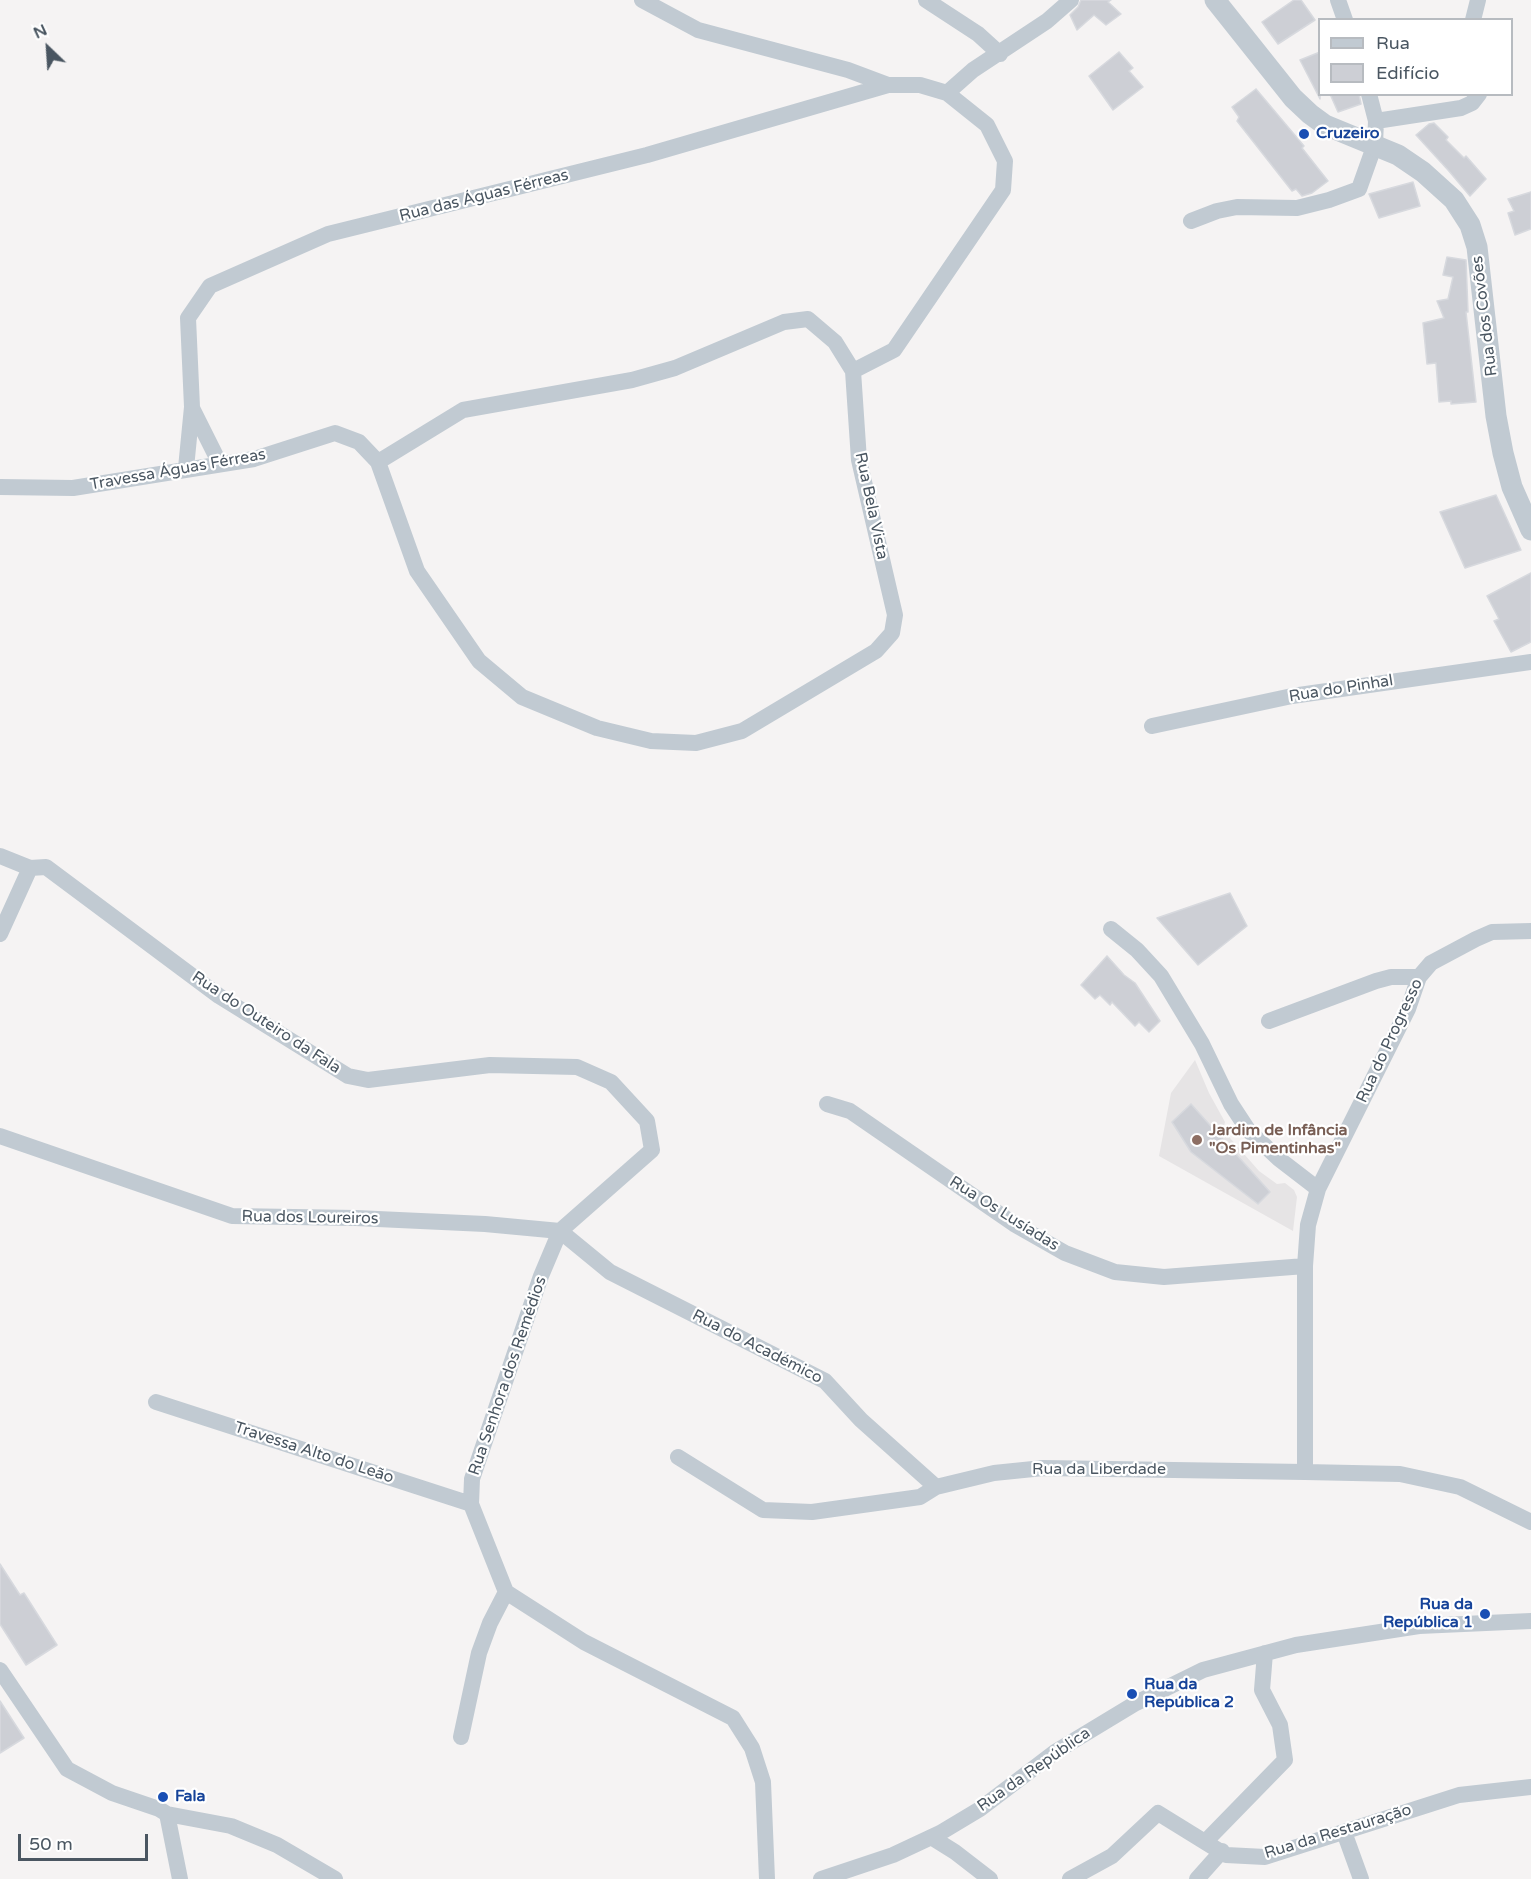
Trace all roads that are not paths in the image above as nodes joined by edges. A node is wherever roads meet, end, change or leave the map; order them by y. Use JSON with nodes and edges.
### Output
{"nodes":[{"id":1,"x":642,"y":0,"type":"edge"},
{"id":2,"x":926,"y":0,"type":"edge"},
{"id":3,"x":1071,"y":0,"type":"edge"},
{"id":4,"x":1215,"y":0,"type":"edge"},
{"id":5,"x":1338,"y":0,"type":"edge"},
{"id":6,"x":1478,"y":0,"type":"edge"},
{"id":7,"x":1344,"y":18,"type":"edge"},
{"id":8,"x":1474,"y":18,"type":"edge"},
{"id":9,"x":1000,"y":54,"type":"junction"},
{"id":10,"x":888,"y":85,"type":"junction"},
{"id":11,"x":947,"y":93,"type":"junction"},
{"id":12,"x":1370,"y":96,"type":"edge"},
{"id":13,"x":1477,"y":96,"type":"edge"},
{"id":14,"x":1376,"y":121,"type":"junction"},
{"id":15,"x":1375,"y":144,"type":"junction"},
{"id":16,"x":1191,"y":221,"type":"dead end"},
{"id":17,"x":853,"y":371,"type":"junction"},
{"id":18,"x":192,"y":407,"type":"junction"},
{"id":19,"x":378,"y":462,"type":"junction"},
{"id":20,"x":220,"y":464,"type":"junction"},
{"id":21,"x":186,"y":468,"type":"junction"},
{"id":22,"x":0,"y":487,"type":"edge"},
{"id":23,"x":1531,"y":530,"type":"edge"},
{"id":24,"x":1531,"y":662,"type":"edge"},
{"id":25,"x":1152,"y":726,"type":"dead end"},
{"id":26,"x":0,"y":856,"type":"edge"},
{"id":27,"x":30,"y":868,"type":"junction"},
{"id":28,"x":1111,"y":929,"type":"dead end"},
{"id":29,"x":1531,"y":931,"type":"edge"},
{"id":30,"x":0,"y":934,"type":"edge"},
{"id":31,"x":1419,"y":977,"type":"junction"},
{"id":32,"x":1269,"y":1021,"type":"dead end"},
{"id":33,"x":827,"y":1104,"type":"dead end"},
{"id":34,"x":0,"y":1136,"type":"edge"},
{"id":35,"x":1318,"y":1189,"type":"junction"},
{"id":36,"x":560,"y":1232,"type":"junction"},
{"id":37,"x":1305,"y":1266,"type":"junction"},
{"id":38,"x":156,"y":1402,"type":"dead end"},
{"id":39,"x":678,"y":1457,"type":"dead end"},
{"id":40,"x":1305,"y":1472,"type":"junction"},
{"id":41,"x":936,"y":1487,"type":"junction"},
{"id":42,"x":471,"y":1504,"type":"junction"},
{"id":43,"x":1531,"y":1522,"type":"edge"},
{"id":44,"x":506,"y":1592,"type":"junction"},
{"id":45,"x":1531,"y":1621,"type":"edge"},
{"id":46,"x":1265,"y":1653,"type":"junction"},
{"id":47,"x":0,"y":1670,"type":"edge"},
{"id":48,"x":461,"y":1737,"type":"dead end"},
{"id":49,"x":1531,"y":1787,"type":"edge"},
{"id":50,"x":167,"y":1814,"type":"junction"},
{"id":51,"x":1344,"y":1832,"type":"junction"},
{"id":52,"x":931,"y":1838,"type":"junction"},
{"id":53,"x":1206,"y":1841,"type":"junction"},
{"id":54,"x":1222,"y":1851,"type":"junction"},
{"id":55,"x":180,"y":1879,"type":"edge"},
{"id":56,"x":335,"y":1879,"type":"edge"},
{"id":57,"x":767,"y":1879,"type":"edge"},
{"id":58,"x":821,"y":1879,"type":"edge"},
{"id":59,"x":990,"y":1879,"type":"edge"},
{"id":60,"x":1070,"y":1879,"type":"edge"},
{"id":61,"x":1197,"y":1879,"type":"edge"},
{"id":62,"x":1361,"y":1879,"type":"edge"}],
"edges":[{"from":1,"to":10,"type":"street"},
{"from":2,"to":9,"type":"street"},
{"from":3,"to":9,"type":"street"},
{"from":4,"to":15,"type":"street","name":"Rua dos Covões"},
{"from":5,"to":7,"type":"street"},
{"from":6,"to":8,"type":"street"},
{"from":9,"to":11,"type":"street"},
{"from":10,"to":11,"type":"street"},
{"from":10,"to":18,"type":"street","name":"Rua das Águas Férreas"},
{"from":11,"to":17,"type":"street"},
{"from":12,"to":14,"type":"street"},
{"from":13,"to":14,"type":"street"},
{"from":14,"to":15,"type":"street"},
{"from":15,"to":16,"type":"street"},
{"from":15,"to":23,"type":"street","name":"Rua dos Covões"},
{"from":17,"to":19,"type":"street"},
{"from":17,"to":19,"type":"street","name":"Rua Bela Vista"},
{"from":18,"to":20,"type":"street","name":"Rua das Águas Férreas"},
{"from":18,"to":21,"type":"street","name":"Rua das Águas Férreas"},
{"from":19,"to":20,"type":"street","name":"Travessa Águas Férreas"},
{"from":20,"to":21,"type":"street","name":"Travessa Águas Férreas"},
{"from":21,"to":22,"type":"street","name":"Travessa Águas Férreas"},
{"from":24,"to":25,"type":"street","name":"Rua do Pinhal"},
{"from":26,"to":27,"type":"street","name":"Rua do Outeiro da Fala"},
{"from":27,"to":30,"type":"street"},
{"from":27,"to":36,"type":"street","name":"Rua do Outeiro da Fala"},
{"from":28,"to":35,"type":"street"},
{"from":29,"to":31,"type":"street","name":"Rua do Progresso"},
{"from":31,"to":32,"type":"street"},
{"from":31,"to":35,"type":"street","name":"Rua do Progresso"},
{"from":33,"to":37,"type":"street","name":"Rua Os Lusíadas"},
{"from":34,"to":36,"type":"street","name":"Rua dos Loureiros"},
{"from":35,"to":37,"type":"street","name":"Rua do Progresso"},
{"from":36,"to":41,"type":"street","name":"Rua do Académico"},
{"from":36,"to":42,"type":"street","name":"Rua Senhora dos Remédios"},
{"from":37,"to":40,"type":"street","name":"Rua do Progresso"},
{"from":38,"to":42,"type":"street","name":"Travessa Alto do Leão"},
{"from":39,"to":41,"type":"street","name":"Rua da Liberdade"},
{"from":40,"to":41,"type":"street","name":"Rua da Liberdade"},
{"from":40,"to":43,"type":"street","name":"Rua da Liberdade"},
{"from":42,"to":44,"type":"street","name":"Rua Senhora dos Remédios"},
{"from":44,"to":48,"type":"street"},
{"from":44,"to":57,"type":"street"},
{"from":45,"to":46,"type":"street","name":"Rua da República"},
{"from":46,"to":52,"type":"street","name":"Rua da República"},
{"from":46,"to":53,"type":"street"},
{"from":47,"to":50,"type":"street"},
{"from":49,"to":51,"type":"street","name":"Rua da Restauração"},
{"from":50,"to":55,"type":"street"},
{"from":50,"to":56,"type":"street"},
{"from":51,"to":54,"type":"street","name":"Rua da Restauração"},
{"from":51,"to":62,"type":"street"},
{"from":52,"to":58,"type":"street","name":"Rua da República"},
{"from":52,"to":59,"type":"street"},
{"from":53,"to":54,"type":"street","name":"Rua da Restauração"},
{"from":53,"to":60,"type":"street","name":"Rua da Restauração"},
{"from":54,"to":61,"type":"street"}]}
